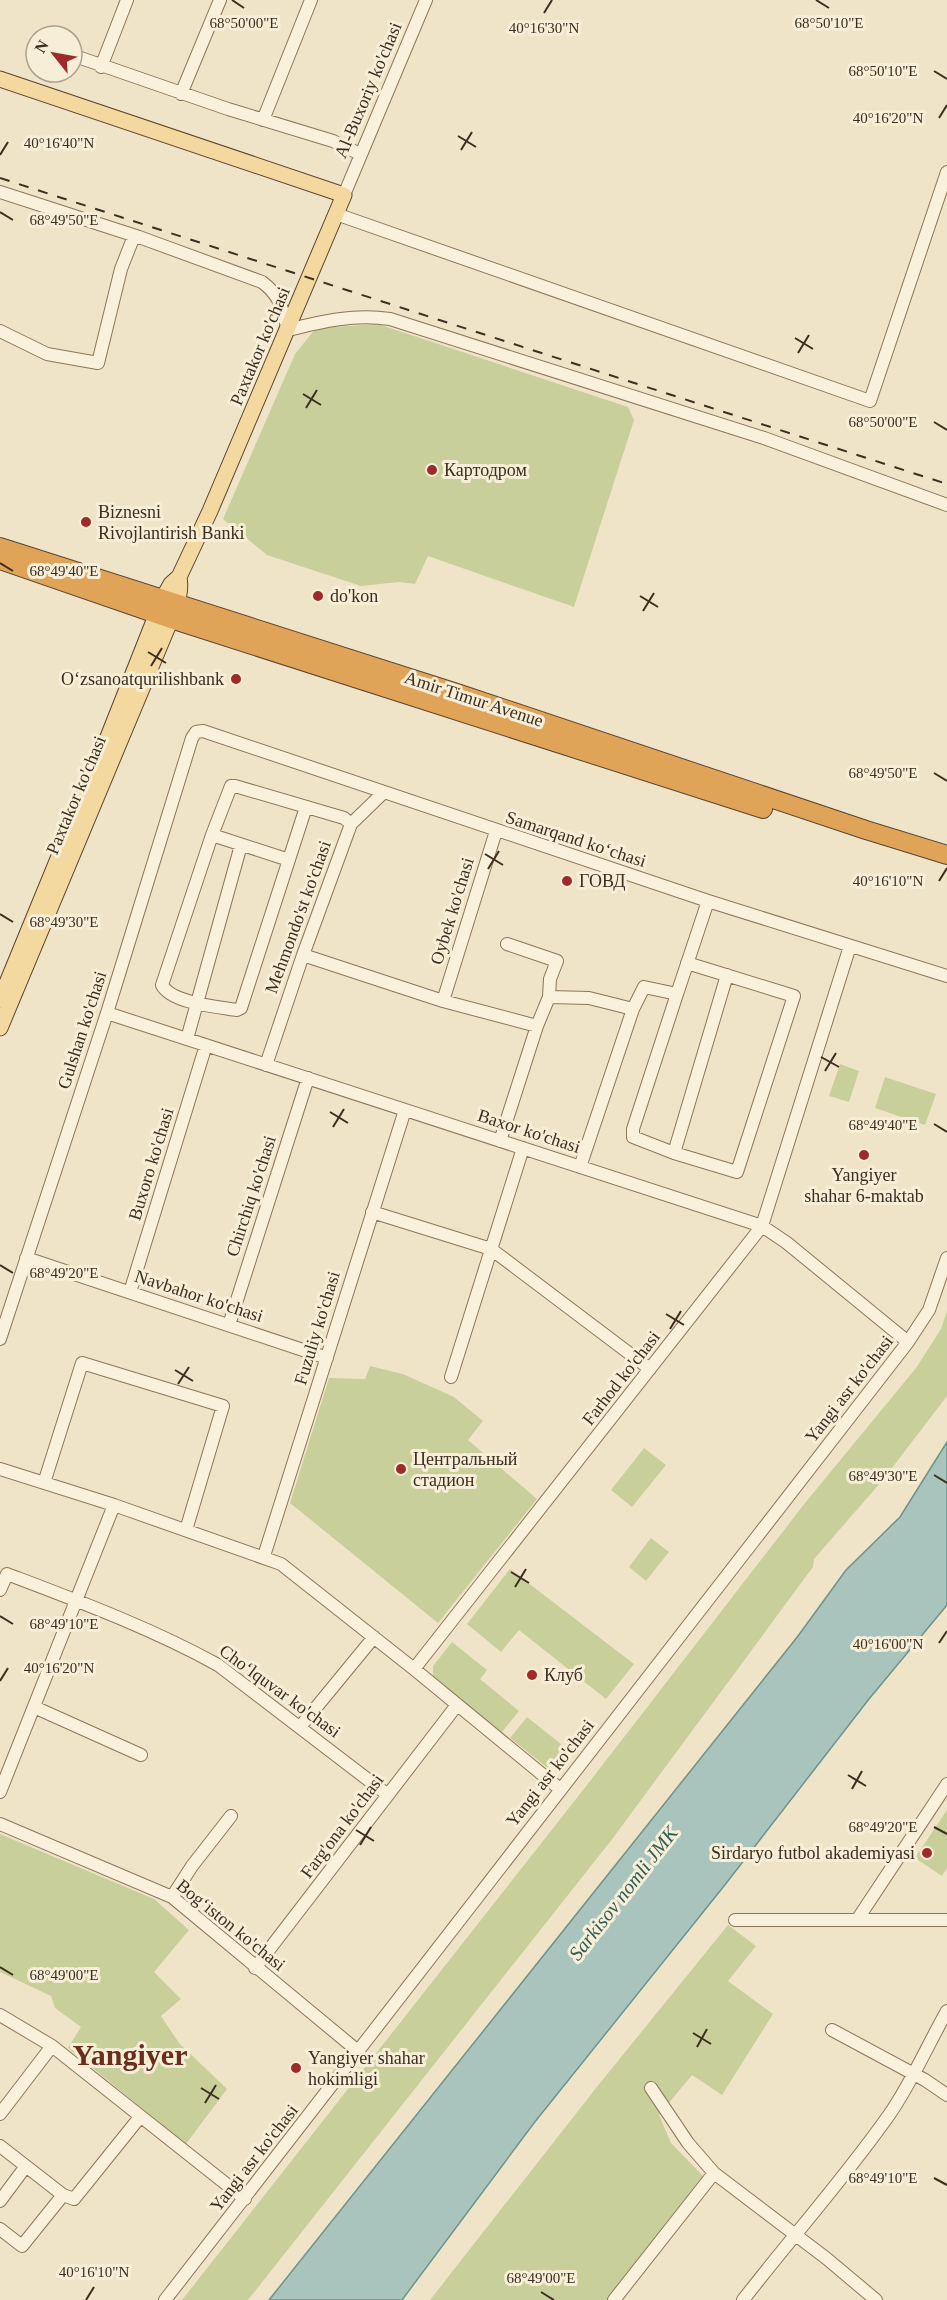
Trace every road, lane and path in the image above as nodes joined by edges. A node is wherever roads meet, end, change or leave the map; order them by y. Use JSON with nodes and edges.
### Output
{"nodes":[{"id":1,"x":127,"y":0,"type":"edge"},
{"id":2,"x":220,"y":0,"type":"edge"},
{"id":3,"x":311,"y":0,"type":"edge"},
{"id":4,"x":426,"y":0,"type":"edge"},
{"id":5,"x":84,"y":61,"type":"edge"},
{"id":6,"x":101,"y":67,"type":"junction"},
{"id":7,"x":0,"y":79,"type":"edge"},
{"id":8,"x":181,"y":94,"type":"junction"},
{"id":9,"x":263,"y":120,"type":"junction"},
{"id":10,"x":360,"y":154,"type":"junction"},
{"id":11,"x":947,"y":172,"type":"edge"},
{"id":12,"x":0,"y":192,"type":"edge"},
{"id":13,"x":344,"y":195,"type":"junction"},
{"id":14,"x":336,"y":214,"type":"junction"},
{"id":15,"x":135,"y":236,"type":"junction"},
{"id":16,"x":288,"y":330,"type":"junction"},
{"id":17,"x":0,"y":331,"type":"edge"},
{"id":18,"x":947,"y":506,"type":"edge"},
{"id":19,"x":0,"y":547,"type":"edge"},
{"id":20,"x":0,"y":560,"type":"edge"},
{"id":21,"x":167,"y":608,"type":"junction"},
{"id":22,"x":455,"y":701,"type":"junction"},
{"id":23,"x":196,"y":732,"type":"joint"},
{"id":24,"x":383,"y":792,"type":"junction"},
{"id":25,"x":306,"y":807,"type":"junction"},
{"id":26,"x":351,"y":824,"type":"junction"},
{"id":27,"x":496,"y":831,"type":"junction"},
{"id":28,"x":212,"y":836,"type":"junction"},
{"id":29,"x":241,"y":845,"type":"junction"},
{"id":30,"x":947,"y":855,"type":"edge"},
{"id":31,"x":289,"y":860,"type":"junction"},
{"id":32,"x":947,"y":868,"type":"edge"},
{"id":33,"x":708,"y":901,"type":"junction"},
{"id":34,"x":507,"y":944,"type":"dead end"},
{"id":35,"x":850,"y":946,"type":"junction"},
{"id":36,"x":303,"y":955,"type":"junction"},
{"id":37,"x":687,"y":963,"type":"junction"},
{"id":38,"x":727,"y":975,"type":"junction"},
{"id":39,"x":947,"y":976,"type":"edge"},
{"id":40,"x":677,"y":994,"type":"junction"},
{"id":41,"x":549,"y":997,"type":"junction"},
{"id":42,"x":0,"y":1000,"type":"edge"},
{"id":43,"x":443,"y":1001,"type":"junction"},
{"id":44,"x":198,"y":1004,"type":"junction"},
{"id":45,"x":633,"y":1009,"type":"junction"},
{"id":46,"x":106,"y":1013,"type":"junction"},
{"id":47,"x":537,"y":1026,"type":"junction"},
{"id":48,"x":0,"y":1028,"type":"edge"},
{"id":49,"x":187,"y":1039,"type":"junction"},
{"id":50,"x":206,"y":1045,"type":"junction"},
{"id":51,"x":266,"y":1065,"type":"junction"},
{"id":52,"x":308,"y":1078,"type":"junction"},
{"id":53,"x":405,"y":1110,"type":"junction"},
{"id":54,"x":500,"y":1141,"type":"junction"},
{"id":55,"x":523,"y":1148,"type":"junction"},
{"id":56,"x":674,"y":1153,"type":"junction"},
{"id":57,"x":580,"y":1167,"type":"junction"},
{"id":58,"x":372,"y":1212,"type":"junction"},
{"id":59,"x":762,"y":1226,"type":"junction"},
{"id":60,"x":491,"y":1249,"type":"junction"},
{"id":61,"x":26,"y":1258,"type":"junction"},
{"id":62,"x":947,"y":1258,"type":"edge"},
{"id":63,"x":130,"y":1292,"type":"junction"},
{"id":64,"x":229,"y":1325,"type":"junction"},
{"id":65,"x":0,"y":1339,"type":"edge"},
{"id":66,"x":908,"y":1342,"type":"junction"},
{"id":67,"x":327,"y":1358,"type":"junction"},
{"id":68,"x":650,"y":1369,"type":"junction"},
{"id":69,"x":451,"y":1377,"type":"dead end"},
{"id":70,"x":0,"y":1468,"type":"edge"},
{"id":71,"x":45,"y":1483,"type":"junction"},
{"id":72,"x":114,"y":1505,"type":"junction"},
{"id":73,"x":186,"y":1530,"type":"junction"},
{"id":74,"x":264,"y":1556,"type":"junction"},
{"id":75,"x":0,"y":1590,"type":"edge"},
{"id":76,"x":76,"y":1601,"type":"junction"},
{"id":77,"x":374,"y":1637,"type":"junction"},
{"id":78,"x":414,"y":1669,"type":"junction"},
{"id":79,"x":457,"y":1705,"type":"junction"},
{"id":80,"x":34,"y":1707,"type":"junction"},
{"id":81,"x":300,"y":1727,"type":"junction"},
{"id":82,"x":141,"y":1755,"type":"dead end"},
{"id":83,"x":947,"y":1784,"type":"edge"},
{"id":84,"x":560,"y":1789,"type":"junction"},
{"id":85,"x":0,"y":1792,"type":"edge"},
{"id":86,"x":388,"y":1795,"type":"junction"},
{"id":87,"x":231,"y":1816,"type":"dead end"},
{"id":88,"x":0,"y":1824,"type":"edge"},
{"id":89,"x":172,"y":1896,"type":"junction"},
{"id":90,"x":735,"y":1920,"type":"dead end"},
{"id":91,"x":857,"y":1920,"type":"junction"},
{"id":92,"x":947,"y":1920,"type":"edge"},
{"id":93,"x":255,"y":1968,"type":"junction"},
{"id":94,"x":947,"y":2011,"type":"edge"},
{"id":95,"x":0,"y":2015,"type":"edge"},
{"id":96,"x":832,"y":2030,"type":"dead end"},
{"id":97,"x":52,"y":2046,"type":"junction"},
{"id":98,"x":358,"y":2052,"type":"junction"},
{"id":99,"x":915,"y":2075,"type":"junction"},
{"id":100,"x":651,"y":2088,"type":"dead end"},
{"id":101,"x":947,"y":2095,"type":"edge"},
{"id":102,"x":0,"y":2114,"type":"edge"},
{"id":103,"x":140,"y":2117,"type":"junction"},
{"id":104,"x":0,"y":2145,"type":"edge"},
{"id":105,"x":26,"y":2166,"type":"junction"},
{"id":106,"x":714,"y":2174,"type":"junction"},
{"id":107,"x":63,"y":2195,"type":"junction"},
{"id":108,"x":245,"y":2199,"type":"junction"},
{"id":109,"x":0,"y":2201,"type":"edge"},
{"id":110,"x":0,"y":2229,"type":"edge"},
{"id":111,"x":796,"y":2235,"type":"junction"},
{"id":112,"x":874,"y":2299,"type":"edge"},
{"id":113,"x":165,"y":2300,"type":"edge"},
{"id":114,"x":614,"y":2300,"type":"edge"},
{"id":115,"x":743,"y":2300,"type":"edge"}],
"edges":[{"from":1,"to":6,"type":"street"},
{"from":2,"to":8,"type":"street"},
{"from":3,"to":9,"type":"street"},
{"from":4,"to":10,"type":"street","name":"Al-Buxoriy ko'chasi"},
{"from":5,"to":6,"type":"street"},
{"from":6,"to":8,"type":"street"},
{"from":7,"to":13,"type":"main road"},
{"from":8,"to":9,"type":"street"},
{"from":9,"to":10,"type":"street"},
{"from":10,"to":13,"type":"street","name":"Al-Buxoriy ko'chasi"},
{"from":11,"to":14,"type":"street"},
{"from":12,"to":15,"type":"street"},
{"from":13,"to":14,"type":"main road","name":"Paxtakor ko'chasi"},
{"from":14,"to":16,"type":"main road","name":"Paxtakor ko'chasi"},
{"from":15,"to":16,"type":"street"},
{"from":15,"to":17,"type":"street"},
{"from":16,"to":18,"type":"street"},
{"from":16,"to":21,"type":"main road","name":"Paxtakor ko'chasi"},
{"from":19,"to":21,"type":"highway","name":"Amir Timur Avenue"},
{"from":20,"to":21,"type":"highway","name":"Amir Timur Avenue"},
{"from":21,"to":22,"type":"highway","name":"Amir Timur Avenue"},
{"from":21,"to":42,"type":"main road","name":"Paxtakor ko'chasi"},
{"from":21,"to":48,"type":"main road","name":"Paxtakor ko'chasi"},
{"from":22,"to":30,"type":"highway","name":"Amir Timur Avenue"},
{"from":22,"to":32,"type":"highway","name":"Amir Timur Avenue"},
{"from":23,"to":24,"type":"street","name":"Samarqand ko‘chasi"},
{"from":23,"to":46,"type":"street","name":"Gulshan ko'chasi"},
{"from":24,"to":26,"type":"street","name":"Mehmondo'st ko'chasi"},
{"from":24,"to":27,"type":"street","name":"Samarqand ko‘chasi"},
{"from":25,"to":26,"type":"street"},
{"from":25,"to":28,"type":"street"},
{"from":25,"to":31,"type":"street"},
{"from":26,"to":36,"type":"street","name":"Mehmondo'st ko'chasi"},
{"from":27,"to":33,"type":"street","name":"Samarqand ko‘chasi"},
{"from":27,"to":43,"type":"street","name":"Oybek ko'chasi"},
{"from":28,"to":29,"type":"street"},
{"from":28,"to":44,"type":"street"},
{"from":29,"to":31,"type":"street"},
{"from":29,"to":44,"type":"street"},
{"from":31,"to":44,"type":"street"},
{"from":33,"to":35,"type":"street","name":"Samarqand ko‘chasi"},
{"from":33,"to":37,"type":"street"},
{"from":34,"to":41,"type":"street"},
{"from":35,"to":39,"type":"street","name":"Samarqand ko‘chasi"},
{"from":35,"to":59,"type":"street","name":"Farhod ko'chasi"},
{"from":36,"to":43,"type":"street"},
{"from":36,"to":51,"type":"street","name":"Mehmondo'st ko'chasi"},
{"from":37,"to":38,"type":"street"},
{"from":37,"to":40,"type":"street"},
{"from":38,"to":56,"type":"street"},
{"from":38,"to":56,"type":"street"},
{"from":40,"to":45,"type":"street"},
{"from":40,"to":56,"type":"street"},
{"from":41,"to":45,"type":"street"},
{"from":41,"to":47,"type":"street"},
{"from":43,"to":47,"type":"street"},
{"from":44,"to":49,"type":"street"},
{"from":45,"to":57,"type":"street"},
{"from":46,"to":49,"type":"street","name":"Baxor ko'chasi"},
{"from":46,"to":61,"type":"street","name":"Gulshan ko'chasi"},
{"from":47,"to":54,"type":"street"},
{"from":49,"to":50,"type":"street","name":"Baxor ko'chasi"},
{"from":50,"to":51,"type":"street","name":"Baxor ko'chasi"},
{"from":50,"to":63,"type":"street","name":"Buxoro ko'chasi"},
{"from":51,"to":52,"type":"street","name":"Baxor ko'chasi"},
{"from":52,"to":53,"type":"street","name":"Baxor ko'chasi"},
{"from":52,"to":64,"type":"street","name":"Chirchiq ko'chasi"},
{"from":53,"to":54,"type":"street","name":"Baxor ko'chasi"},
{"from":53,"to":58,"type":"street","name":"Fuzuliy ko'chasi"},
{"from":54,"to":55,"type":"street","name":"Baxor ko'chasi"},
{"from":55,"to":57,"type":"street","name":"Baxor ko'chasi"},
{"from":55,"to":60,"type":"street"},
{"from":57,"to":59,"type":"street","name":"Baxor ko'chasi"},
{"from":58,"to":60,"type":"street"},
{"from":58,"to":67,"type":"street","name":"Fuzuliy ko'chasi"},
{"from":59,"to":66,"type":"street","name":"Baxor ko'chasi"},
{"from":59,"to":68,"type":"street","name":"Farhod ko'chasi"},
{"from":60,"to":68,"type":"street"},
{"from":60,"to":69,"type":"street"},
{"from":61,"to":63,"type":"street","name":"Navbahor ko'chasi"},
{"from":61,"to":65,"type":"street","name":"Gulshan ko'chasi"},
{"from":62,"to":66,"type":"street","name":"Yangi asr ko'chasi"},
{"from":63,"to":64,"type":"street","name":"Navbahor ko'chasi"},
{"from":64,"to":67,"type":"street","name":"Navbahor ko'chasi"},
{"from":66,"to":84,"type":"street","name":"Yangi asr ko'chasi"},
{"from":67,"to":74,"type":"street","name":"Fuzuliy ko'chasi"},
{"from":68,"to":78,"type":"street","name":"Farhod ko'chasi"},
{"from":70,"to":71,"type":"street"},
{"from":71,"to":72,"type":"street"},
{"from":71,"to":73,"type":"street"},
{"from":72,"to":73,"type":"street"},
{"from":72,"to":76,"type":"street"},
{"from":73,"to":74,"type":"street"},
{"from":74,"to":77,"type":"street"},
{"from":75,"to":76,"type":"street","name":"Cho‘lquvar ko'chasi"},
{"from":76,"to":80,"type":"street"},
{"from":76,"to":81,"type":"street","name":"Cho‘lquvar ko'chasi"},
{"from":77,"to":78,"type":"street"},
{"from":77,"to":81,"type":"street"},
{"from":78,"to":79,"type":"street"},
{"from":79,"to":84,"type":"street"},
{"from":79,"to":86,"type":"street","name":"Farg'ona ko'chasi"},
{"from":80,"to":82,"type":"street"},
{"from":80,"to":85,"type":"street"},
{"from":81,"to":86,"type":"street","name":"Cho‘lquvar ko'chasi"},
{"from":83,"to":91,"type":"street"},
{"from":84,"to":98,"type":"street","name":"Yangi asr ko'chasi"},
{"from":86,"to":93,"type":"street","name":"Farg'ona ko'chasi"},
{"from":87,"to":89,"type":"street"},
{"from":88,"to":89,"type":"street","name":"Bog‘iston ko'chasi"},
{"from":89,"to":93,"type":"street","name":"Bog‘iston ko'chasi"},
{"from":90,"to":91,"type":"street"},
{"from":91,"to":92,"type":"street"},
{"from":93,"to":98,"type":"street","name":"Bog‘iston ko'chasi"},
{"from":94,"to":99,"type":"street"},
{"from":95,"to":97,"type":"street"},
{"from":96,"to":99,"type":"street"},
{"from":97,"to":102,"type":"street"},
{"from":97,"to":103,"type":"street"},
{"from":98,"to":108,"type":"street","name":"Yangi asr ko'chasi"},
{"from":99,"to":101,"type":"street"},
{"from":99,"to":111,"type":"street"},
{"from":100,"to":106,"type":"street"},
{"from":103,"to":107,"type":"street"},
{"from":103,"to":108,"type":"street"},
{"from":104,"to":105,"type":"street"},
{"from":105,"to":107,"type":"street"},
{"from":105,"to":109,"type":"street"},
{"from":106,"to":111,"type":"street"},
{"from":106,"to":114,"type":"street"},
{"from":107,"to":110,"type":"street"},
{"from":108,"to":113,"type":"street","name":"Yangi asr ko'chasi"},
{"from":111,"to":112,"type":"street"},
{"from":111,"to":115,"type":"street"}]}
